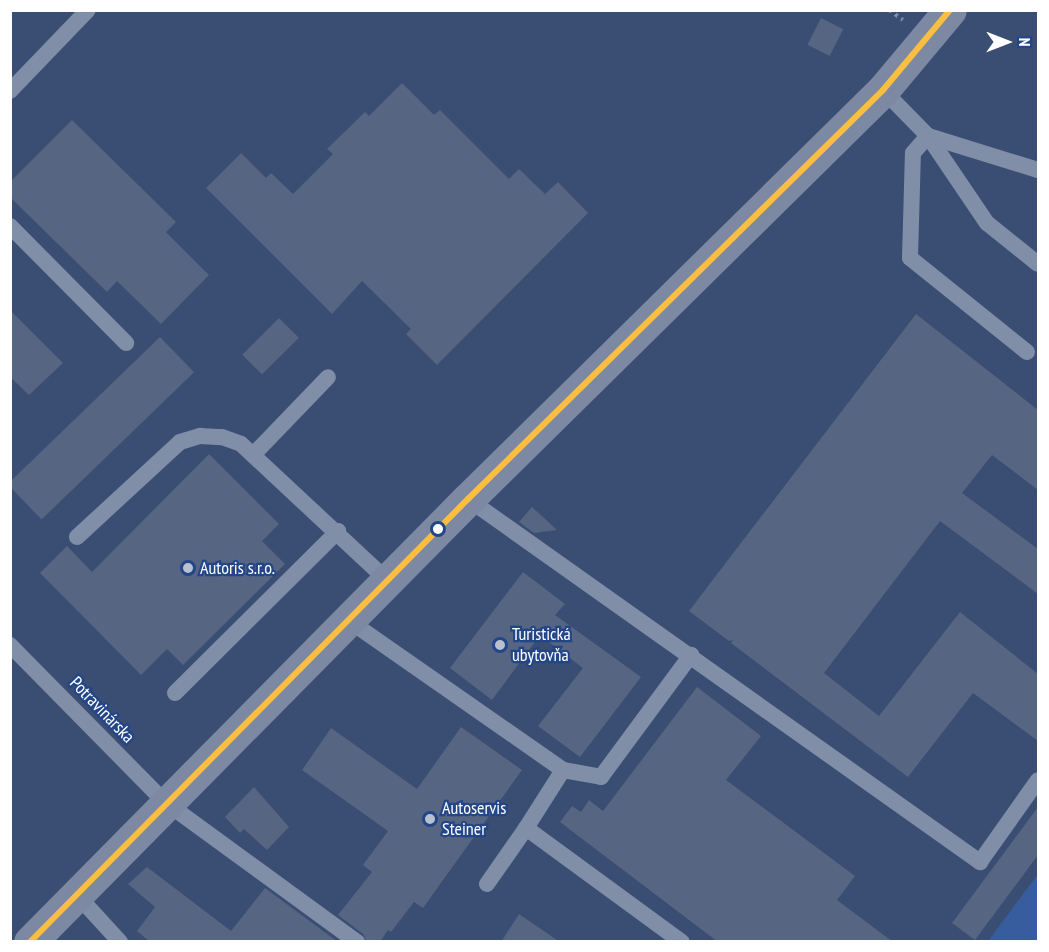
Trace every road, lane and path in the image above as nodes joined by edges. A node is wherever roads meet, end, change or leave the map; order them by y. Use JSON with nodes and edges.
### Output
{"nodes":[{"id":1,"x":88,"y":10,"type":"edge"},
{"id":2,"x":950,"y":10,"type":"edge"},
{"id":3,"x":883,"y":90,"type":"junction"},
{"id":4,"x":10,"y":91,"type":"edge"},
{"id":5,"x":928,"y":136,"type":"junction"},
{"id":6,"x":1038,"y":170,"type":"edge"},
{"id":7,"x":10,"y":226,"type":"edge"},
{"id":8,"x":1038,"y":264,"type":"edge"},
{"id":9,"x":126,"y":343,"type":"dead end"},
{"id":10,"x":1027,"y":352,"type":"dead end"},
{"id":11,"x":328,"y":377,"type":"dead end"},
{"id":12,"x":254,"y":455,"type":"junction"},
{"id":13,"x":468,"y":499,"type":"junction"},
{"id":14,"x":338,"y":531,"type":"junction"},
{"id":15,"x":77,"y":537,"type":"dead end"},
{"id":16,"x":387,"y":580,"type":"junction"},
{"id":17,"x":348,"y":620,"type":"junction"},
{"id":18,"x":10,"y":645,"type":"edge"},
{"id":19,"x":691,"y":655,"type":"junction"},
{"id":20,"x":175,"y":693,"type":"dead end"},
{"id":21,"x":563,"y":770,"type":"junction"},
{"id":22,"x":1038,"y":780,"type":"edge"},
{"id":23,"x":165,"y":802,"type":"junction"},
{"id":24,"x":526,"y":828,"type":"junction"},
{"id":25,"x":487,"y":884,"type":"dead end"},
{"id":26,"x":77,"y":895,"type":"junction"},
{"id":27,"x":30,"y":942,"type":"edge"},
{"id":28,"x":120,"y":942,"type":"edge"},
{"id":29,"x":357,"y":942,"type":"edge"},
{"id":30,"x":682,"y":942,"type":"edge"}],
"edges":[{"from":1,"to":4,"type":"lane"},
{"from":2,"to":3,"type":"main road"},
{"from":3,"to":5,"type":"lane"},
{"from":3,"to":13,"type":"main road"},
{"from":5,"to":6,"type":"lane"},
{"from":5,"to":8,"type":"lane"},
{"from":5,"to":10,"type":"lane"},
{"from":7,"to":9,"type":"lane"},
{"from":11,"to":12,"type":"lane"},
{"from":12,"to":14,"type":"lane"},
{"from":12,"to":15,"type":"lane"},
{"from":13,"to":16,"type":"main road"},
{"from":13,"to":19,"type":"lane"},
{"from":14,"to":16,"type":"lane"},
{"from":14,"to":20,"type":"lane"},
{"from":16,"to":17,"type":"main road"},
{"from":17,"to":21,"type":"lane"},
{"from":17,"to":23,"type":"main road"},
{"from":18,"to":23,"type":"lane","name":"Potravinárska"},
{"from":19,"to":21,"type":"lane"},
{"from":19,"to":22,"type":"lane"},
{"from":21,"to":24,"type":"lane"},
{"from":23,"to":26,"type":"main road"},
{"from":23,"to":29,"type":"lane","name":"Potravinárska"},
{"from":24,"to":25,"type":"lane"},
{"from":24,"to":30,"type":"lane"},
{"from":26,"to":27,"type":"main road"},
{"from":26,"to":28,"type":"lane"}]}
